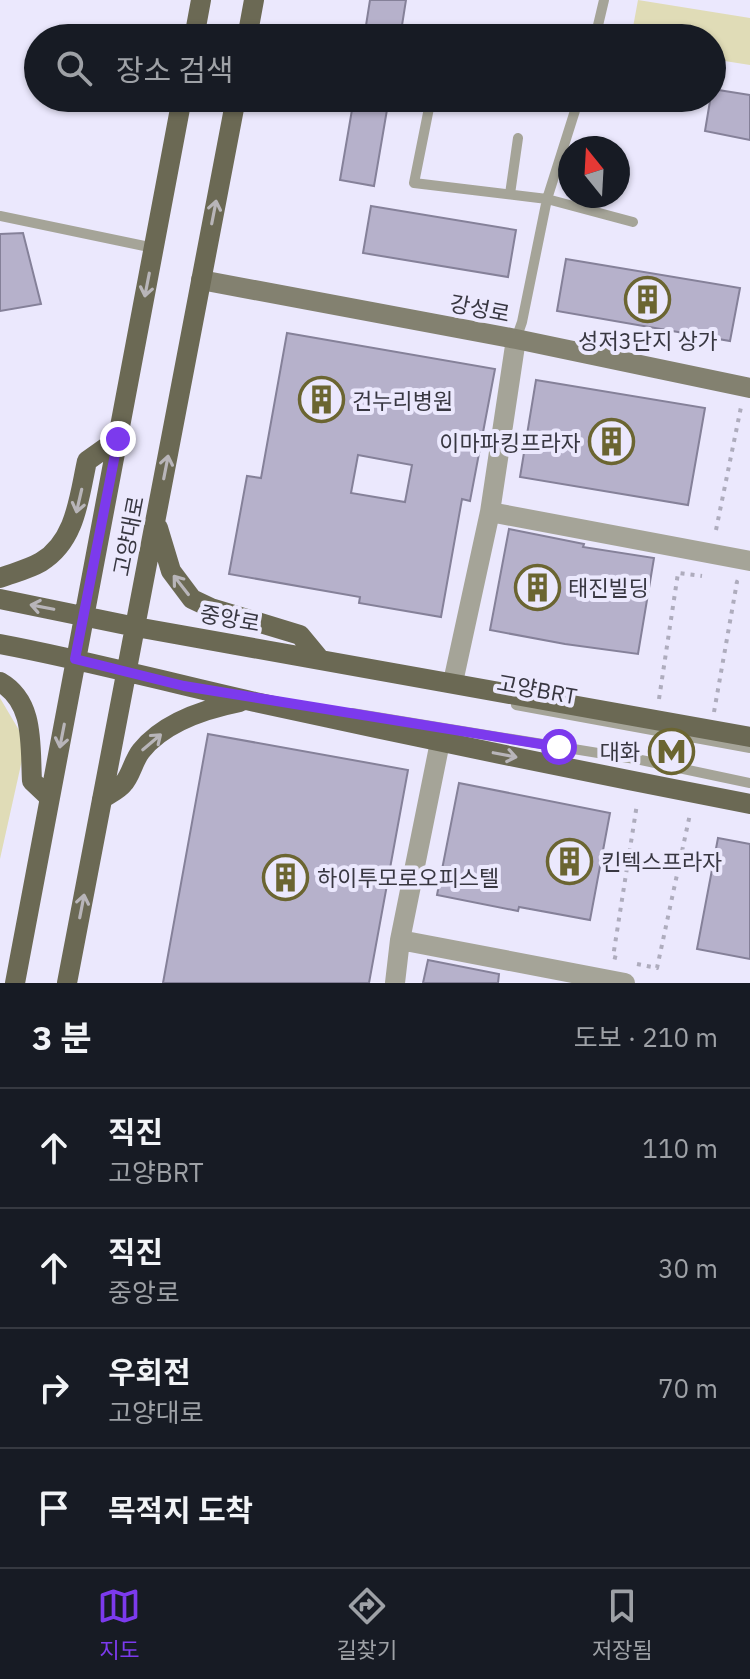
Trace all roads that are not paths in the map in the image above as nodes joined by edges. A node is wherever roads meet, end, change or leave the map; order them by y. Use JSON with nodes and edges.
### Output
{"nodes":[{"id":1,"x":201,"y":0,"type":"edge"},
{"id":2,"x":254,"y":0,"type":"edge"},
{"id":3,"x":604,"y":0,"type":"edge"},
{"id":4,"x":197,"y":24,"type":"edge"},
{"id":5,"x":250,"y":24,"type":"edge"},
{"id":6,"x":598,"y":24,"type":"edge"},
{"id":7,"x":179,"y":112,"type":"edge"},
{"id":8,"x":233,"y":112,"type":"edge"},
{"id":9,"x":428,"y":112,"type":"edge"},
{"id":10,"x":575,"y":112,"type":"edge"},
{"id":11,"x":518,"y":138,"type":"dead end"},
{"id":12,"x":510,"y":194,"type":"junction"},
{"id":13,"x":547,"y":199,"type":"junction"},
{"id":14,"x":0,"y":216,"type":"edge"},
{"id":15,"x":633,"y":222,"type":"dead end"},
{"id":16,"x":154,"y":248,"type":"junction"},
{"id":17,"x":201,"y":280,"type":"junction"},
{"id":18,"x":516,"y":339,"type":"junction"},
{"id":19,"x":746,"y":396,"type":"edge"},
{"id":20,"x":118,"y":439,"type":"junction"},
{"id":21,"x":490,"y":512,"type":"junction"},
{"id":22,"x":156,"y":517,"type":"junction"},
{"id":23,"x":750,"y":561,"type":"edge"},
{"id":24,"x":0,"y":578,"type":"edge"},
{"id":25,"x":0,"y":599,"type":"edge"},
{"id":26,"x":83,"y":615,"type":"junction"},
{"id":27,"x":136,"y":627,"type":"junction"},
{"id":28,"x":0,"y":644,"type":"edge"},
{"id":29,"x":319,"y":658,"type":"junction"},
{"id":30,"x":75,"y":659,"type":"junction"},
{"id":31,"x":128,"y":672,"type":"junction"},
{"id":32,"x":0,"y":682,"type":"edge"},
{"id":33,"x":453,"y":682,"type":"junction"},
{"id":34,"x":184,"y":686,"type":"junction"},
{"id":35,"x":247,"y":700,"type":"junction"},
{"id":36,"x":750,"y":737,"type":"edge"},
{"id":37,"x":440,"y":742,"type":"junction"},
{"id":38,"x":750,"y":748,"type":"edge"},
{"id":39,"x":750,"y":783,"type":"edge"},
{"id":40,"x":50,"y":798,"type":"junction"},
{"id":41,"x":102,"y":799,"type":"junction"},
{"id":42,"x":750,"y":804,"type":"edge"},
{"id":43,"x":400,"y":940,"type":"junction"},
{"id":44,"x":15,"y":983,"type":"edge"},
{"id":45,"x":67,"y":983,"type":"edge"},
{"id":46,"x":395,"y":983,"type":"edge"},
{"id":47,"x":625,"y":983,"type":"edge"}],
"edges":[{"from":1,"to":4,"type":"main road"},
{"from":2,"to":5,"type":"main road"},
{"from":3,"to":6,"type":"lane"},
{"from":7,"to":16,"type":"main road","name":"고양대로"},
{"from":17,"to":8,"type":"main road","name":"고양대로","one_way":true},
{"from":9,"to":12,"type":"lane"},
{"from":10,"to":13,"type":"lane"},
{"from":11,"to":12,"type":"lane"},
{"from":12,"to":13,"type":"lane"},
{"from":13,"to":15,"type":"lane"},
{"from":13,"to":18,"type":"lane"},
{"from":14,"to":16,"type":"lane"},
{"from":16,"to":20,"type":"main road","name":"고양대로","one_way":true},
{"from":17,"to":18,"type":"street","name":"강성로"},
{"from":22,"to":17,"type":"main road","name":"고양대로","one_way":true},
{"from":18,"to":19,"type":"street","name":"강성로"},
{"from":18,"to":21,"type":"street"},
{"from":20,"to":24,"type":"main road","one_way":true},
{"from":20,"to":26,"type":"main road","name":"고양대로"},
{"from":21,"to":23,"type":"street"},
{"from":21,"to":33,"type":"street"},
{"from":22,"to":27,"type":"main road","name":"고양대로"},
{"from":29,"to":22,"type":"main road","one_way":true},
{"from":26,"to":25,"type":"main road","name":"중앙로","one_way":true},
{"from":26,"to":27,"type":"main road","name":"중앙로"},
{"from":26,"to":30,"type":"main road","name":"고양대로"},
{"from":27,"to":29,"type":"main road","name":"중앙로"},
{"from":27,"to":31,"type":"main road","name":"고양대로"},
{"from":28,"to":30,"type":"main road"},
{"from":29,"to":33,"type":"main road","name":"중앙로"},
{"from":29,"to":38,"type":"lane","name":"고양BRT"},
{"from":30,"to":31,"type":"main road"},
{"from":30,"to":40,"type":"main road","name":"고양대로","one_way":true},
{"from":31,"to":34,"type":"main road"},
{"from":31,"to":41,"type":"main road","name":"고양대로"},
{"from":32,"to":40,"type":"main road"},
{"from":33,"to":36,"type":"main road","name":"중앙로"},
{"from":34,"to":35,"type":"main road"},
{"from":34,"to":39,"type":"lane"},
{"from":35,"to":37,"type":"main road"},
{"from":41,"to":35,"type":"main road","one_way":true},
{"from":37,"to":42,"type":"main road","one_way":true},
{"from":37,"to":43,"type":"street"},
{"from":40,"to":44,"type":"main road","name":"고양대로"},
{"from":45,"to":41,"type":"main road","name":"고양대로","one_way":true},
{"from":43,"to":46,"type":"street"},
{"from":43,"to":47,"type":"street"}]}
